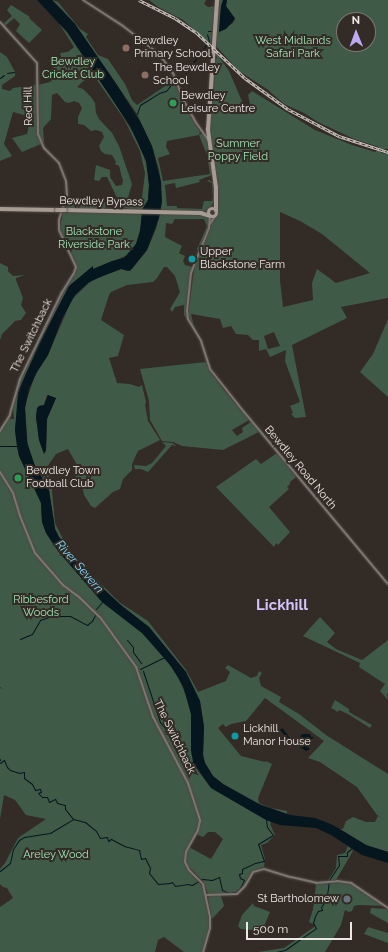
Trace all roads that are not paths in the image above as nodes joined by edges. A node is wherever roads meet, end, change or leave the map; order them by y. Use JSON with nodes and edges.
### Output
{"nodes":[{"id":1,"x":83,"y":0,"type":"edge"},
{"id":2,"x":217,"y":0,"type":"edge"},
{"id":3,"x":0,"y":22,"type":"edge"},
{"id":4,"x":200,"y":128,"type":"junction"},
{"id":5,"x":203,"y":132,"type":"junction"},
{"id":6,"x":208,"y":132,"type":"junction"},
{"id":7,"x":208,"y":140,"type":"junction"},
{"id":8,"x":42,"y":145,"type":"joint"},
{"id":9,"x":215,"y":200,"type":"junction"},
{"id":10,"x":0,"y":209,"type":"edge"},
{"id":11,"x":210,"y":210,"type":"junction"},
{"id":12,"x":216,"y":211,"type":"junction"},
{"id":13,"x":201,"y":213,"type":"junction"},
{"id":14,"x":210,"y":216,"type":"junction"},
{"id":15,"x":215,"y":216,"type":"junction"},
{"id":16,"x":210,"y":224,"type":"junction"},
{"id":17,"x":0,"y":431,"type":"edge"},
{"id":18,"x":0,"y":472,"type":"edge"},
{"id":19,"x":388,"y":584,"type":"edge"},
{"id":20,"x":206,"y":895,"type":"junction"},
{"id":21,"x":388,"y":908,"type":"edge"},
{"id":22,"x":203,"y":952,"type":"edge"}],
"edges":[{"from":1,"to":4,"type":"main road"},
{"from":2,"to":6,"type":"highway"},
{"from":3,"to":8,"type":"main road","name":"Red Hill"},
{"from":4,"to":5,"type":"main road"},
{"from":4,"to":6,"type":"main road"},
{"from":5,"to":6,"type":"main road"},
{"from":5,"to":7,"type":"main road"},
{"from":6,"to":7,"type":"highway"},
{"from":7,"to":9,"type":"highway"},
{"from":8,"to":17,"type":"main road","name":"The Switchback"},
{"from":9,"to":11,"type":"highway"},
{"from":9,"to":12,"type":"highway"},
{"from":10,"to":13,"type":"highway","name":"Bewdley Bypass","bridge":true},
{"from":11,"to":12,"type":"highway"},
{"from":11,"to":13,"type":"highway","name":"Bewdley Bypass"},
{"from":11,"to":14,"type":"highway"},
{"from":12,"to":15,"type":"highway"},
{"from":13,"to":14,"type":"highway","name":"Bewdley Bypass"},
{"from":14,"to":15,"type":"highway","name":"Bewdley Bypass"},
{"from":14,"to":16,"type":"main road"},
{"from":15,"to":16,"type":"main road"},
{"from":16,"to":19,"type":"main road","name":"Bewdley Road North"},
{"from":18,"to":20,"type":"main road","name":"The Switchback"},
{"from":20,"to":21,"type":"main road"},
{"from":20,"to":22,"type":"main road"}]}
